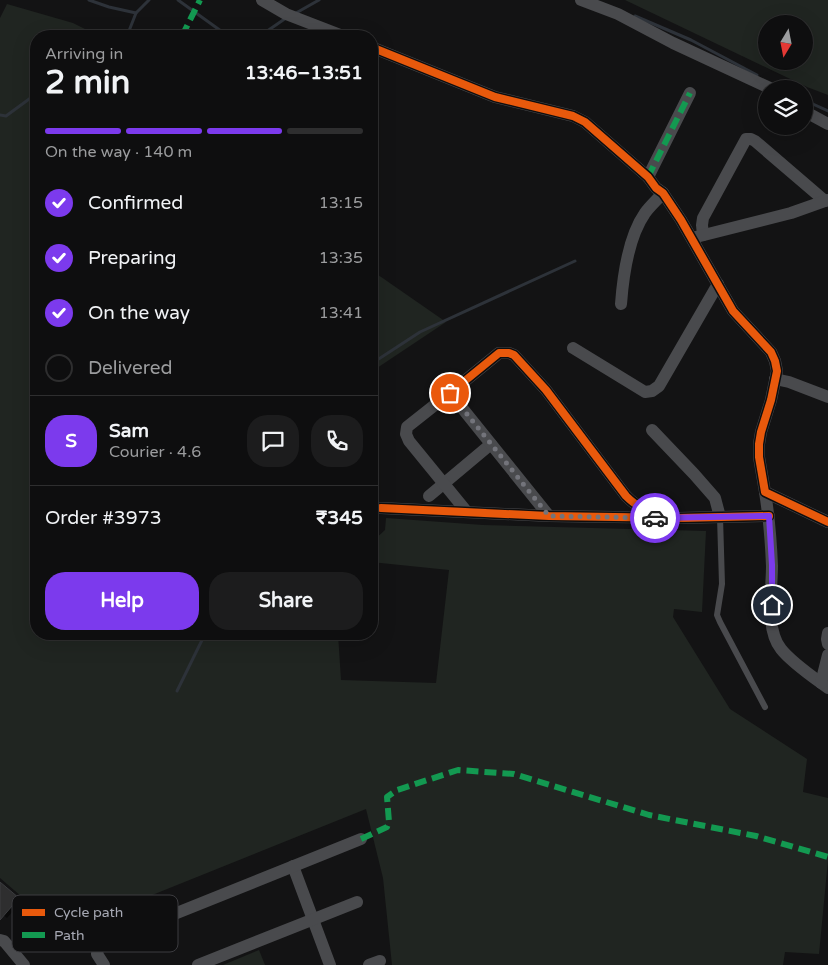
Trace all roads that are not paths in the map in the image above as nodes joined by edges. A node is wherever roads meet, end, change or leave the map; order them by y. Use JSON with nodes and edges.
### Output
{"nodes":[{"id":1,"x":262,"y":0,"type":"edge"},
{"id":2,"x":581,"y":0,"type":"edge"},
{"id":3,"x":327,"y":30,"type":"edge"},
{"id":4,"x":378,"y":50,"type":"edge"},
{"id":5,"x":758,"y":82,"type":"edge"},
{"id":6,"x":690,"y":93,"type":"dead end"},
{"id":7,"x":813,"y":116,"type":"edge"},
{"id":8,"x":828,"y":124,"type":"edge"},
{"id":9,"x":648,"y":177,"type":"junction"},
{"id":10,"x":663,"y":193,"type":"junction"},
{"id":11,"x":827,"y":200,"type":"edge"},
{"id":12,"x":697,"y":237,"type":"junction"},
{"id":13,"x":718,"y":284,"type":"junction"},
{"id":14,"x":621,"y":304,"type":"dead end"},
{"id":15,"x":573,"y":348,"type":"dead end"},
{"id":16,"x":775,"y":379,"type":"junction"},
{"id":17,"x":450,"y":393,"type":"junction"},
{"id":18,"x":828,"y":397,"type":"edge"},
{"id":19,"x":652,"y":430,"type":"dead end"},
{"id":20,"x":491,"y":444,"type":"junction"},
{"id":21,"x":443,"y":483,"type":"junction"},
{"id":22,"x":765,"y":492,"type":"junction"},
{"id":23,"x":429,"y":496,"type":"dead end"},
{"id":24,"x":381,"y":508,"type":"dead end"},
{"id":25,"x":467,"y":512,"type":"junction"},
{"id":26,"x":549,"y":516,"type":"junction"},
{"id":27,"x":769,"y":516,"type":"junction"},
{"id":28,"x":720,"y":517,"type":"junction"},
{"id":29,"x":679,"y":518,"type":"junction"},
{"id":30,"x":828,"y":522,"type":"edge"},
{"id":31,"x":828,"y":633,"type":"edge"},
{"id":32,"x":828,"y":644,"type":"edge"},
{"id":33,"x":828,"y":655,"type":"edge"},
{"id":34,"x":825,"y":686,"type":"edge"},
{"id":35,"x":765,"y":707,"type":"dead end"},
{"id":36,"x":361,"y":840,"type":"dead end"},
{"id":37,"x":293,"y":866,"type":"junction"},
{"id":38,"x":357,"y":902,"type":"dead end"},
{"id":39,"x":178,"y":913,"type":"edge"},
{"id":40,"x":313,"y":920,"type":"junction"},
{"id":41,"x":0,"y":940,"type":"edge"},
{"id":42,"x":12,"y":951,"type":"edge"},
{"id":43,"x":13,"y":952,"type":"edge"},
{"id":44,"x":97,"y":952,"type":"edge"},
{"id":45,"x":24,"y":965,"type":"edge"},
{"id":46,"x":104,"y":965,"type":"edge"},
{"id":47,"x":198,"y":965,"type":"edge"},
{"id":48,"x":330,"y":965,"type":"edge"}],
"edges":[{"from":1,"to":3,"type":"street"},
{"from":2,"to":5,"type":"street"},
{"from":4,"to":9,"type":"street"},
{"from":6,"to":9,"type":"street"},
{"from":7,"to":8,"type":"street"},
{"from":9,"to":10,"type":"street"},
{"from":10,"to":12,"type":"street"},
{"from":10,"to":14,"type":"street"},
{"from":11,"to":12,"type":"street"},
{"from":11,"to":12,"type":"street"},
{"from":12,"to":13,"type":"street"},
{"from":13,"to":15,"type":"street"},
{"from":13,"to":16,"type":"street"},
{"from":16,"to":18,"type":"street"},
{"from":16,"to":22,"type":"street"},
{"from":17,"to":20,"type":"street"},
{"from":17,"to":21,"type":"street"},
{"from":17,"to":29,"type":"street"},
{"from":19,"to":28,"type":"street"},
{"from":20,"to":21,"type":"street"},
{"from":20,"to":26,"type":"street"},
{"from":21,"to":23,"type":"street"},
{"from":21,"to":25,"type":"street"},
{"from":22,"to":27,"type":"street"},
{"from":22,"to":30,"type":"street"},
{"from":24,"to":25,"type":"street"},
{"from":25,"to":26,"type":"street"},
{"from":26,"to":29,"type":"street"},
{"from":27,"to":28,"type":"street"},
{"from":27,"to":34,"type":"street"},
{"from":28,"to":29,"type":"street"},
{"from":28,"to":35,"type":"lane"},
{"from":31,"to":32,"type":"street"},
{"from":33,"to":34,"type":"street"},
{"from":36,"to":37,"type":"street"},
{"from":37,"to":39,"type":"street"},
{"from":37,"to":40,"type":"street"},
{"from":38,"to":40,"type":"street"},
{"from":40,"to":47,"type":"street"},
{"from":40,"to":48,"type":"street"},
{"from":41,"to":42,"type":"street"},
{"from":43,"to":45,"type":"street"},
{"from":44,"to":46,"type":"street"}]}
